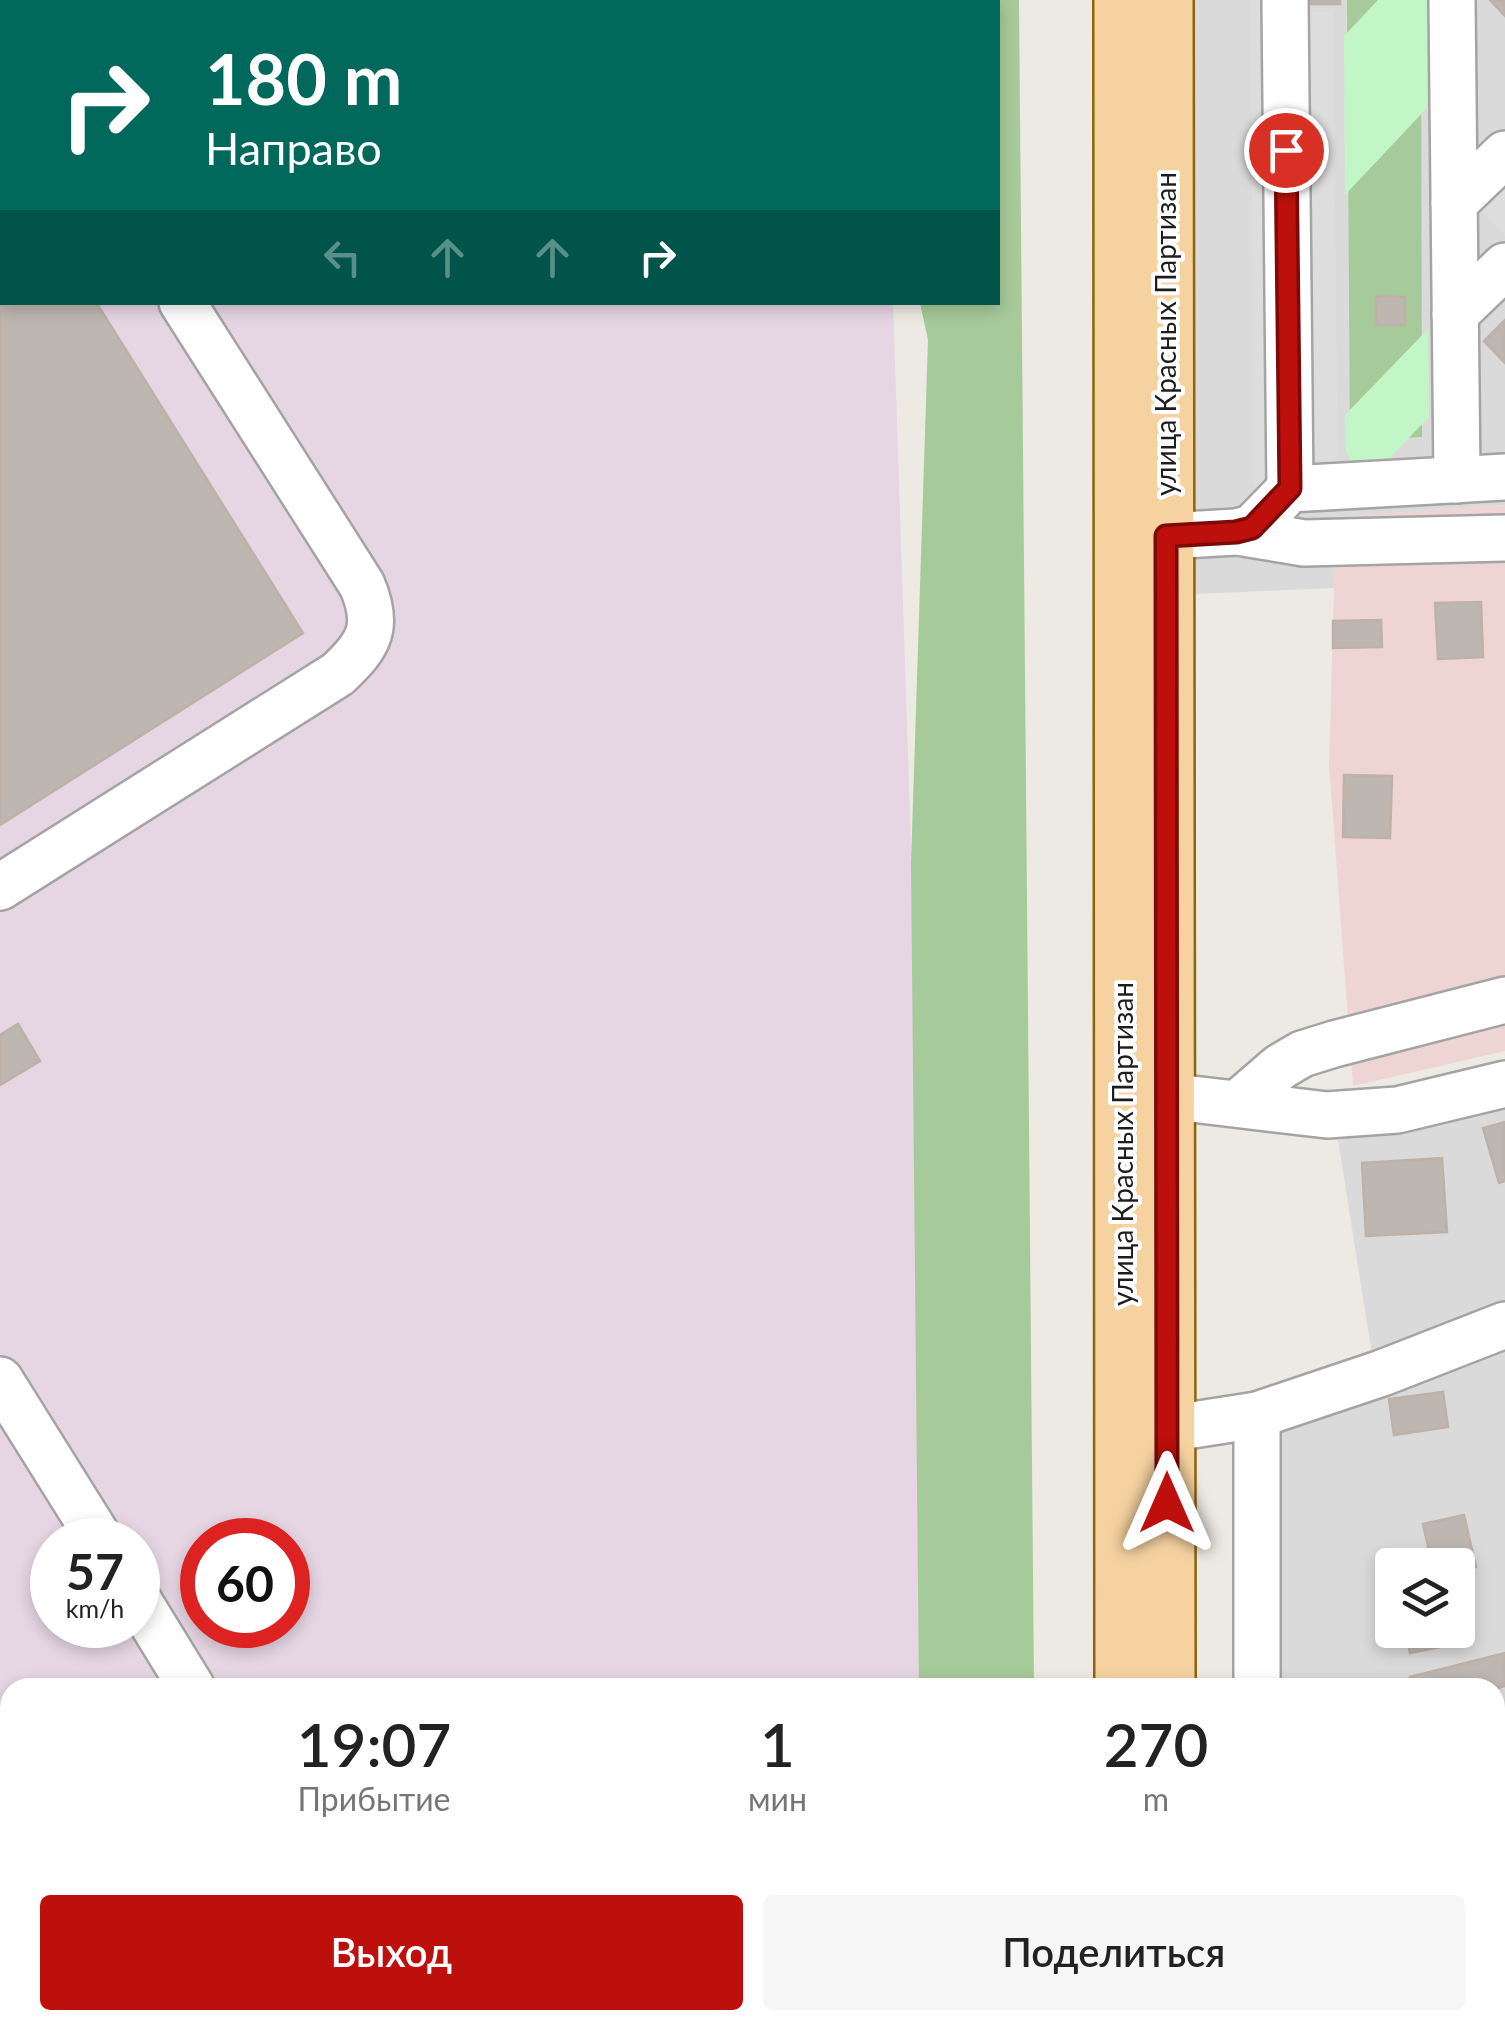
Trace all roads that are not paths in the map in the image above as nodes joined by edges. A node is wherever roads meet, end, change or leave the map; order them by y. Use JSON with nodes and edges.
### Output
{"nodes":[{"id":1,"x":1122,"y":0,"type":"edge"},
{"id":2,"x":1165,"y":0,"type":"edge"},
{"id":3,"x":1285,"y":0,"type":"edge"},
{"id":4,"x":1452,"y":0,"type":"edge"},
{"id":5,"x":1505,"y":154,"type":"edge"},
{"id":6,"x":1454,"y":203,"type":"junction"},
{"id":7,"x":1505,"y":266,"type":"edge"},
{"id":8,"x":184,"y":305,"type":"edge"},
{"id":9,"x":1456,"y":314,"type":"junction"},
{"id":10,"x":1505,"y":477,"type":"edge"},
{"id":11,"x":1457,"y":480,"type":"junction"},
{"id":12,"x":1290,"y":488,"type":"junction"},
{"id":13,"x":1238,"y":532,"type":"junction"},
{"id":14,"x":1166,"y":536,"type":"junction"},
{"id":15,"x":1505,"y":538,"type":"edge"},
{"id":16,"x":0,"y":887,"type":"edge"},
{"id":17,"x":1505,"y":1000,"type":"edge"},
{"id":18,"x":1505,"y":1084,"type":"edge"},
{"id":19,"x":1166,"y":1096,"type":"junction"},
{"id":20,"x":1237,"y":1104,"type":"junction"},
{"id":21,"x":1505,"y":1325,"type":"edge"},
{"id":22,"x":0,"y":1380,"type":"edge"},
{"id":23,"x":1257,"y":1414,"type":"junction"},
{"id":24,"x":1167,"y":1429,"type":"junction"},
{"id":25,"x":86,"y":1518,"type":"edge"},
{"id":26,"x":160,"y":1636,"type":"edge"},
{"id":27,"x":186,"y":1678,"type":"edge"},
{"id":28,"x":1123,"y":1678,"type":"edge"},
{"id":29,"x":1167,"y":1678,"type":"edge"},
{"id":30,"x":1257,"y":1678,"type":"edge"}],
"edges":[{"from":1,"to":28,"type":"main road","name":"улица Красных Партизан"},
{"from":2,"to":14,"type":"main road","name":"улица Красных Партизан"},
{"from":3,"to":12,"type":"lane"},
{"from":4,"to":6,"type":"lane"},
{"from":5,"to":6,"type":"lane"},
{"from":6,"to":9,"type":"lane"},
{"from":7,"to":9,"type":"lane"},
{"from":8,"to":16,"type":"lane"},
{"from":9,"to":11,"type":"lane"},
{"from":10,"to":11,"type":"lane"},
{"from":11,"to":12,"type":"lane"},
{"from":12,"to":13,"type":"lane"},
{"from":13,"to":14,"type":"lane"},
{"from":13,"to":15,"type":"lane"},
{"from":14,"to":19,"type":"main road","name":"улица Красных Партизан"},
{"from":17,"to":20,"type":"lane"},
{"from":18,"to":20,"type":"lane"},
{"from":19,"to":20,"type":"lane"},
{"from":19,"to":24,"type":"main road","name":"улица Красных Партизан"},
{"from":21,"to":23,"type":"lane"},
{"from":22,"to":25,"type":"lane"},
{"from":23,"to":24,"type":"lane"},
{"from":23,"to":30,"type":"lane"},
{"from":24,"to":29,"type":"main road","name":"улица Красных Партизан"},
{"from":26,"to":27,"type":"lane"}]}
